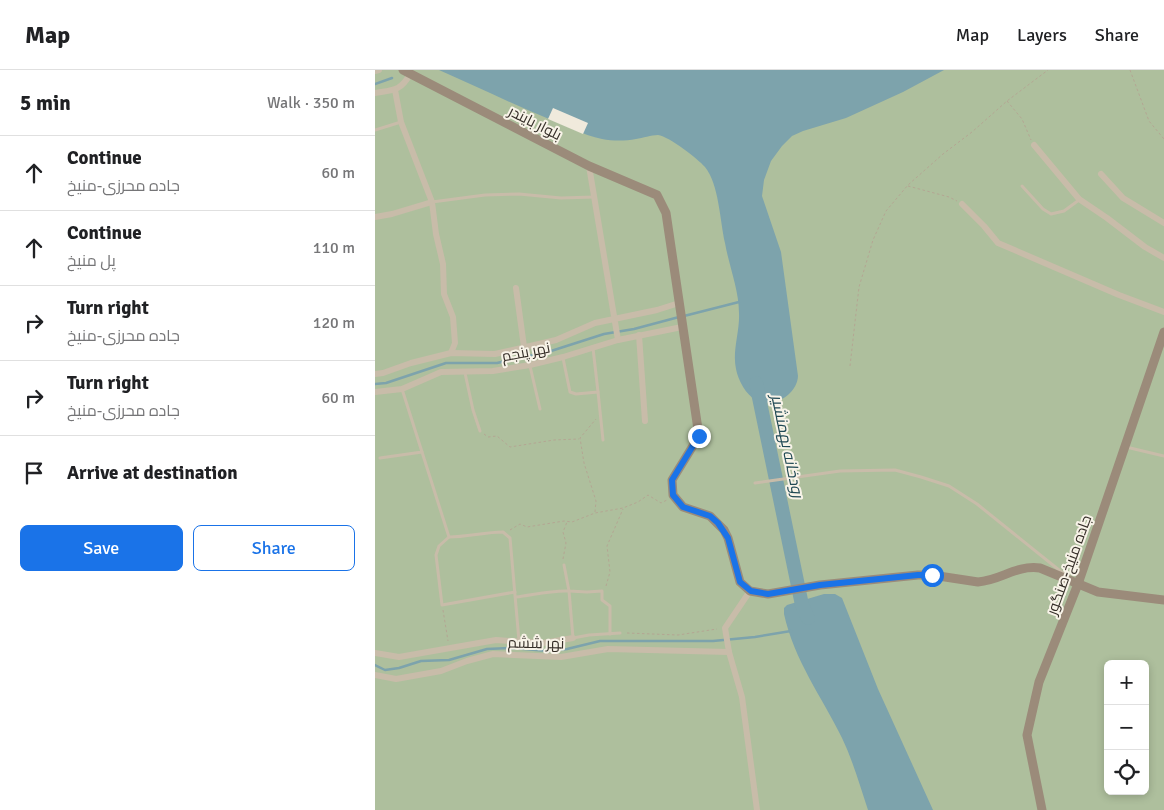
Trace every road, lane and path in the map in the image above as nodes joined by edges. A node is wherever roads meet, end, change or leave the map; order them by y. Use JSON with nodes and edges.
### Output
{"nodes":[{"id":1,"x":379,"y":70,"type":"edge"},
{"id":2,"x":1047,"y":70,"type":"edge"},
{"id":3,"x":1131,"y":70,"type":"edge"},
{"id":4,"x":375,"y":71,"type":"edge"},
{"id":5,"x":407,"y":72,"type":"edge"},
{"id":6,"x":395,"y":90,"type":"junction"},
{"id":7,"x":375,"y":93,"type":"edge"},
{"id":8,"x":1007,"y":101,"type":"junction"},
{"id":9,"x":401,"y":122,"type":"junction"},
{"id":10,"x":375,"y":130,"type":"edge"},
{"id":11,"x":1164,"y":139,"type":"edge"},
{"id":12,"x":1034,"y":145,"type":"joint"},
{"id":13,"x":589,"y":166,"type":"junction"},
{"id":14,"x":1101,"y":174,"type":"dead end"},
{"id":15,"x":907,"y":186,"type":"junction"},
{"id":16,"x":1022,"y":186,"type":"dead end"},
{"id":17,"x":595,"y":197,"type":"junction"},
{"id":18,"x":1079,"y":199,"type":"junction"},
{"id":19,"x":432,"y":202,"type":"junction"},
{"id":20,"x":962,"y":204,"type":"joint"},
{"id":21,"x":375,"y":217,"type":"edge"},
{"id":22,"x":1164,"y":223,"type":"edge"},
{"id":23,"x":1164,"y":258,"type":"edge"},
{"id":24,"x":516,"y":288,"type":"dead end"},
{"id":25,"x":679,"y":307,"type":"junction"},
{"id":26,"x":1164,"y":312,"type":"edge"},
{"id":27,"x":614,"y":319,"type":"junction"},
{"id":28,"x":682,"y":325,"type":"junction"},
{"id":29,"x":1164,"y":332,"type":"edge"},
{"id":30,"x":639,"y":335,"type":"junction"},
{"id":31,"x":617,"y":338,"type":"junction"},
{"id":32,"x":524,"y":347,"type":"junction"},
{"id":33,"x":593,"y":348,"type":"junction"},
{"id":34,"x":451,"y":353,"type":"junction"},
{"id":35,"x":563,"y":357,"type":"junction"},
{"id":36,"x":530,"y":365,"type":"junction"},
{"id":37,"x":850,"y":366,"type":"dead end"},
{"id":38,"x":465,"y":373,"type":"junction"},
{"id":39,"x":375,"y":374,"type":"edge"},
{"id":40,"x":402,"y":389,"type":"junction"},
{"id":41,"x":375,"y":392,"type":"edge"},
{"id":42,"x":598,"y":392,"type":"junction"},
{"id":43,"x":540,"y":409,"type":"dead end"},
{"id":44,"x":600,"y":414,"type":"junction"},
{"id":45,"x":645,"y":421,"type":"dead end"},
{"id":46,"x":480,"y":431,"type":"joint"},
{"id":47,"x":580,"y":438,"type":"junction"},
{"id":48,"x":603,"y":440,"type":"dead end"},
{"id":49,"x":1125,"y":447,"type":"junction"},
{"id":50,"x":422,"y":452,"type":"junction"},
{"id":51,"x":1164,"y":456,"type":"edge"},
{"id":52,"x":380,"y":458,"type":"dead end"},
{"id":53,"x":755,"y":483,"type":"dead end"},
{"id":54,"x":673,"y":495,"type":"junction"},
{"id":55,"x":623,"y":508,"type":"junction"},
{"id":56,"x":595,"y":513,"type":"junction"},
{"id":57,"x":568,"y":521,"type":"junction"},
{"id":58,"x":506,"y":535,"type":"junction"},
{"id":59,"x":449,"y":537,"type":"junction"},
{"id":60,"x":564,"y":565,"type":"joint"},
{"id":61,"x":1078,"y":584,"type":"junction"},
{"id":62,"x":569,"y":591,"type":"junction"},
{"id":63,"x":602,"y":591,"type":"junction"},
{"id":64,"x":751,"y":591,"type":"junction"},
{"id":65,"x":515,"y":592,"type":"junction"},
{"id":66,"x":516,"y":597,"type":"junction"},
{"id":67,"x":1164,"y":600,"type":"edge"},
{"id":68,"x":442,"y":605,"type":"junction"},
{"id":69,"x":726,"y":630,"type":"junction"},
{"id":70,"x":620,"y":633,"type":"joint"},
{"id":71,"x":610,"y":634,"type":"junction"},
{"id":72,"x":573,"y":638,"type":"junction"},
{"id":73,"x":519,"y":641,"type":"junction"},
{"id":74,"x":449,"y":648,"type":"junction"},
{"id":75,"x":729,"y":648,"type":"junction"},
{"id":76,"x":375,"y":653,"type":"edge"},
{"id":77,"x":375,"y":675,"type":"edge"},
{"id":78,"x":757,"y":810,"type":"edge"},
{"id":79,"x":1042,"y":810,"type":"edge"}],
"edges":[{"from":1,"to":4,"type":"street"},
{"from":2,"to":8,"type":"path"},
{"from":3,"to":11,"type":"path"},
{"from":5,"to":6,"type":"street"},
{"from":5,"to":13,"type":"main road","name":"بلوار بایندر"},
{"from":6,"to":7,"type":"street"},
{"from":6,"to":9,"type":"street"},
{"from":8,"to":12,"type":"path"},
{"from":8,"to":15,"type":"path"},
{"from":9,"to":10,"type":"lane"},
{"from":9,"to":19,"type":"street"},
{"from":12,"to":18,"type":"street"},
{"from":13,"to":17,"type":"street"},
{"from":13,"to":25,"type":"main road","name":"بلوار بایندر"},
{"from":14,"to":22,"type":"street"},
{"from":15,"to":20,"type":"path"},
{"from":15,"to":37,"type":"path"},
{"from":16,"to":18,"type":"lane"},
{"from":17,"to":19,"type":"lane"},
{"from":17,"to":27,"type":"street"},
{"from":18,"to":23,"type":"street"},
{"from":19,"to":21,"type":"street"},
{"from":19,"to":34,"type":"street"},
{"from":20,"to":26,"type":"street"},
{"from":24,"to":32,"type":"street"},
{"from":25,"to":27,"type":"street","name":"نهر پنجم"},
{"from":25,"to":28,"type":"main road"},
{"from":27,"to":31,"type":"street"},
{"from":27,"to":32,"type":"street","name":"نهر پنجم"},
{"from":28,"to":30,"type":"street","name":"نهر پنجم"},
{"from":28,"to":54,"type":"main road"},
{"from":29,"to":49,"type":"main road","name":"جاده منیخ-صنگور"},
{"from":30,"to":31,"type":"street","name":"نهر پنجم"},
{"from":30,"to":45,"type":"street"},
{"from":31,"to":33,"type":"street","name":"نهر پنجم"},
{"from":32,"to":34,"type":"street","name":"نهر پنجم"},
{"from":33,"to":35,"type":"street","name":"نهر پنجم"},
{"from":33,"to":42,"type":"lane"},
{"from":34,"to":39,"type":"street","name":"نهر پنجم"},
{"from":35,"to":36,"type":"street","name":"نهر پنجم"},
{"from":35,"to":42,"type":"lane"},
{"from":36,"to":38,"type":"street","name":"نهر پنجم"},
{"from":36,"to":43,"type":"lane"},
{"from":38,"to":40,"type":"street","name":"نهر پنجم"},
{"from":38,"to":46,"type":"lane"},
{"from":40,"to":41,"type":"street","name":"نهر پنجم"},
{"from":40,"to":50,"type":"lane"},
{"from":42,"to":44,"type":"lane"},
{"from":44,"to":47,"type":"path"},
{"from":44,"to":48,"type":"lane"},
{"from":46,"to":47,"type":"path"},
{"from":47,"to":56,"type":"path"},
{"from":49,"to":51,"type":"lane"},
{"from":49,"to":61,"type":"main road","name":"جاده منیخ-صنگور"},
{"from":50,"to":52,"type":"lane"},
{"from":50,"to":59,"type":"lane"},
{"from":53,"to":61,"type":"lane"},
{"from":54,"to":55,"type":"path"},
{"from":54,"to":64,"type":"main road"},
{"from":55,"to":56,"type":"path"},
{"from":55,"to":63,"type":"path"},
{"from":56,"to":57,"type":"path"},
{"from":57,"to":58,"type":"path"},
{"from":57,"to":60,"type":"path"},
{"from":58,"to":59,"type":"lane"},
{"from":58,"to":65,"type":"lane"},
{"from":59,"to":68,"type":"lane"},
{"from":60,"to":62,"type":"lane"},
{"from":61,"to":64,"type":"main road"},
{"from":61,"to":67,"type":"main road"},
{"from":61,"to":79,"type":"main road","name":"جاده منیخ-صنگور"},
{"from":62,"to":63,"type":"lane"},
{"from":62,"to":66,"type":"lane"},
{"from":62,"to":72,"type":"lane"},
{"from":63,"to":71,"type":"lane"},
{"from":64,"to":69,"type":"street"},
{"from":65,"to":66,"type":"lane"},
{"from":65,"to":68,"type":"lane"},
{"from":66,"to":73,"type":"lane"},
{"from":68,"to":74,"type":"path"},
{"from":69,"to":70,"type":"path"},
{"from":69,"to":75,"type":"street"},
{"from":70,"to":71,"type":"lane"},
{"from":71,"to":72,"type":"lane"},
{"from":72,"to":73,"type":"street"},
{"from":73,"to":74,"type":"street"},
{"from":74,"to":76,"type":"street"},
{"from":75,"to":77,"type":"street","name":"نهر ششم"},
{"from":75,"to":78,"type":"street"}]}
